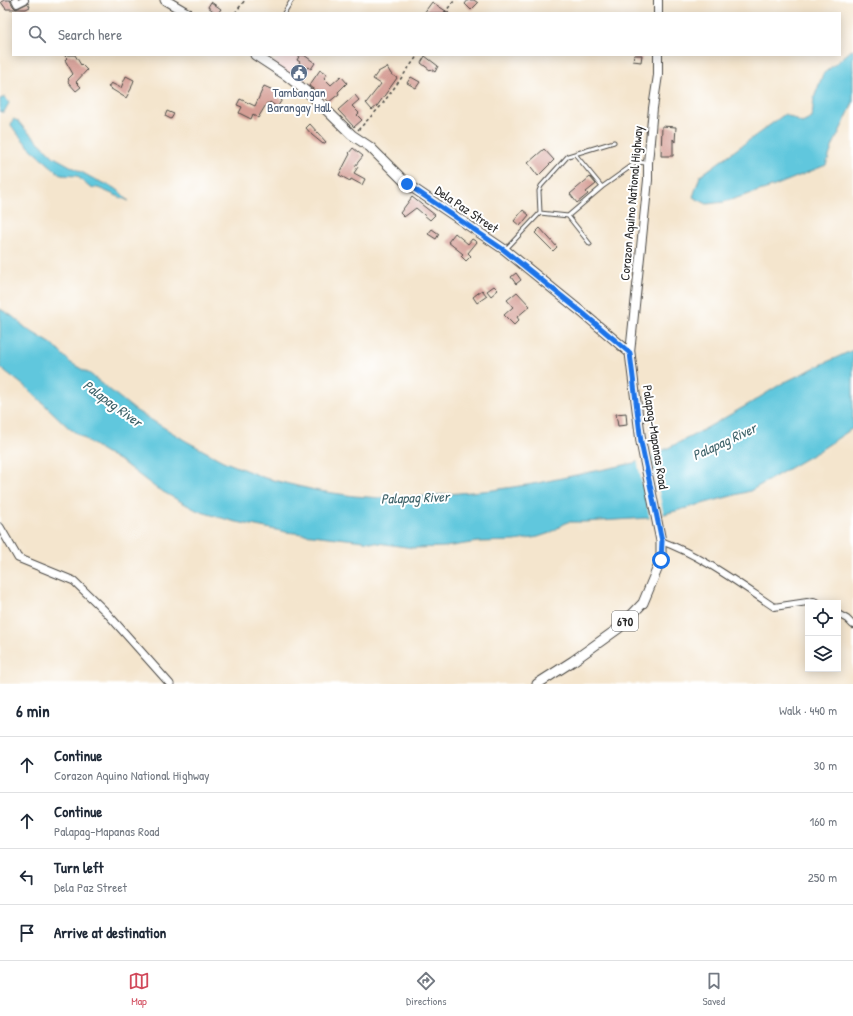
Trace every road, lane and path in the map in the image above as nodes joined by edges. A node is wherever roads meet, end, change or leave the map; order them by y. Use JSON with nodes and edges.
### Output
{"nodes":[{"id":1,"x":15,"y":0,"type":"edge"},
{"id":2,"x":25,"y":0,"type":"edge"},
{"id":3,"x":165,"y":0,"type":"edge"},
{"id":4,"x":245,"y":0,"type":"edge"},
{"id":5,"x":292,"y":0,"type":"edge"},
{"id":6,"x":455,"y":0,"type":"edge"},
{"id":7,"x":658,"y":0,"type":"edge"},
{"id":8,"x":185,"y":12,"type":"edge"},
{"id":9,"x":237,"y":12,"type":"edge"},
{"id":10,"x":285,"y":12,"type":"edge"},
{"id":11,"x":445,"y":12,"type":"edge"},
{"id":12,"x":658,"y":12,"type":"edge"},
{"id":13,"x":257,"y":56,"type":"edge"},
{"id":14,"x":417,"y":56,"type":"edge"},
{"id":15,"x":658,"y":56,"type":"edge"},
{"id":16,"x":352,"y":136,"type":"junction"},
{"id":17,"x":614,"y":142,"type":"dead end"},
{"id":18,"x":574,"y":154,"type":"junction"},
{"id":19,"x":648,"y":163,"type":"junction"},
{"id":20,"x":602,"y":188,"type":"junction"},
{"id":21,"x":540,"y":214,"type":"junction"},
{"id":22,"x":568,"y":216,"type":"junction"},
{"id":23,"x":590,"y":244,"type":"dead end"},
{"id":24,"x":504,"y":250,"type":"junction"},
{"id":25,"x":630,"y":353,"type":"junction"},
{"id":26,"x":0,"y":527,"type":"edge"},
{"id":27,"x":662,"y":541,"type":"junction"},
{"id":28,"x":805,"y":602,"type":"edge"},
{"id":29,"x":841,"y":616,"type":"edge"},
{"id":30,"x":853,"y":625,"type":"edge"},
{"id":31,"x":170,"y":684,"type":"edge"},
{"id":32,"x":537,"y":684,"type":"edge"}],
"edges":[{"from":1,"to":2,"type":"street"},
{"from":3,"to":8,"type":"main road"},
{"from":4,"to":9,"type":"path"},
{"from":5,"to":10,"type":"lane"},
{"from":6,"to":11,"type":"path"},
{"from":7,"to":12,"type":"main road"},
{"from":13,"to":16,"type":"main road","name":"Dela Paz Street"},
{"from":14,"to":16,"type":"path"},
{"from":15,"to":19,"type":"main road","name":"Corazon Aquino National Highway","number":"670"},
{"from":16,"to":24,"type":"main road","name":"Dela Paz Street"},
{"from":17,"to":18,"type":"lane"},
{"from":18,"to":20,"type":"lane"},
{"from":18,"to":21,"type":"lane"},
{"from":19,"to":20,"type":"lane"},
{"from":19,"to":25,"type":"main road","name":"Corazon Aquino National Highway","number":"670"},
{"from":20,"to":22,"type":"lane"},
{"from":21,"to":22,"type":"lane"},
{"from":21,"to":24,"type":"lane"},
{"from":22,"to":23,"type":"lane"},
{"from":24,"to":25,"type":"main road","name":"Dela Paz Street"},
{"from":25,"to":27,"type":"main road","name":"Palapag-Mapanas Road","number":"670"},
{"from":26,"to":31,"type":"street"},
{"from":27,"to":28,"type":"street"},
{"from":27,"to":32,"type":"main road","number":"670"},
{"from":29,"to":30,"type":"street"}]}
